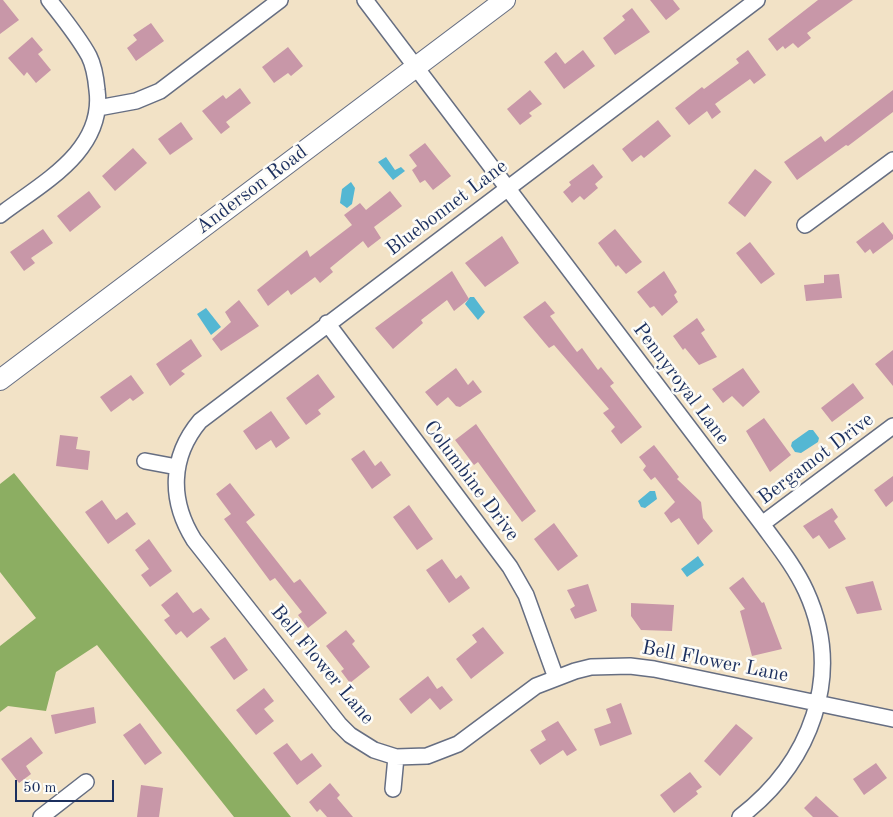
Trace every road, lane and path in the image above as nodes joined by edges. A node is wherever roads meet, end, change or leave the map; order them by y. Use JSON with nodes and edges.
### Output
{"nodes":[{"id":1,"x":49,"y":0,"type":"edge"},
{"id":2,"x":280,"y":0,"type":"edge"},
{"id":3,"x":365,"y":0,"type":"edge"},
{"id":4,"x":505,"y":0,"type":"edge"},
{"id":5,"x":757,"y":0,"type":"edge"},
{"id":6,"x":416,"y":66,"type":"junction"},
{"id":7,"x":98,"y":108,"type":"junction"},
{"id":8,"x":893,"y":160,"type":"edge"},
{"id":9,"x":508,"y":187,"type":"junction"},
{"id":10,"x":0,"y":215,"type":"edge"},
{"id":11,"x":805,"y":225,"type":"dead end"},
{"id":12,"x":327,"y":323,"type":"junction"},
{"id":13,"x":0,"y":380,"type":"edge"},
{"id":14,"x":893,"y":426,"type":"edge"},
{"id":15,"x":145,"y":461,"type":"dead end"},
{"id":16,"x":177,"y":464,"type":"junction"},
{"id":17,"x":762,"y":524,"type":"junction"},
{"id":18,"x":556,"y":678,"type":"junction"},
{"id":19,"x":819,"y":703,"type":"junction"},
{"id":20,"x":893,"y":719,"type":"edge"},
{"id":21,"x":396,"y":757,"type":"junction"},
{"id":22,"x":86,"y":782,"type":"dead end"},
{"id":23,"x":394,"y":788,"type":"dead end"},
{"id":24,"x":41,"y":817,"type":"edge"},
{"id":25,"x":740,"y":817,"type":"edge"}],
"edges":[{"from":1,"to":7,"type":"street"},
{"from":2,"to":7,"type":"street"},
{"from":3,"to":6,"type":"street","name":"Pennyroyal Lane"},
{"from":4,"to":6,"type":"street","name":"Anderson Road"},
{"from":5,"to":9,"type":"street","name":"Bluebonnet Lane"},
{"from":6,"to":9,"type":"street","name":"Pennyroyal Lane"},
{"from":6,"to":13,"type":"street","name":"Anderson Road"},
{"from":7,"to":10,"type":"street"},
{"from":8,"to":11,"type":"street"},
{"from":9,"to":12,"type":"street","name":"Bluebonnet Lane"},
{"from":9,"to":17,"type":"street","name":"Pennyroyal Lane"},
{"from":12,"to":16,"type":"street","name":"Bluebonnet Lane"},
{"from":12,"to":18,"type":"street","name":"Columbine Drive"},
{"from":14,"to":17,"type":"street","name":"Bergamot Drive"},
{"from":15,"to":16,"type":"street"},
{"from":16,"to":21,"type":"street","name":"Bell Flower Lane"},
{"from":17,"to":19,"type":"street","name":"Pennyroyal Lane"},
{"from":18,"to":19,"type":"street","name":"Bell Flower Lane"},
{"from":18,"to":21,"type":"street","name":"Bell Flower Lane"},
{"from":19,"to":20,"type":"street","name":"Bell Flower Lane"},
{"from":19,"to":25,"type":"street","name":"Pennyroyal Lane"},
{"from":21,"to":23,"type":"street"},
{"from":22,"to":24,"type":"street"}]}
